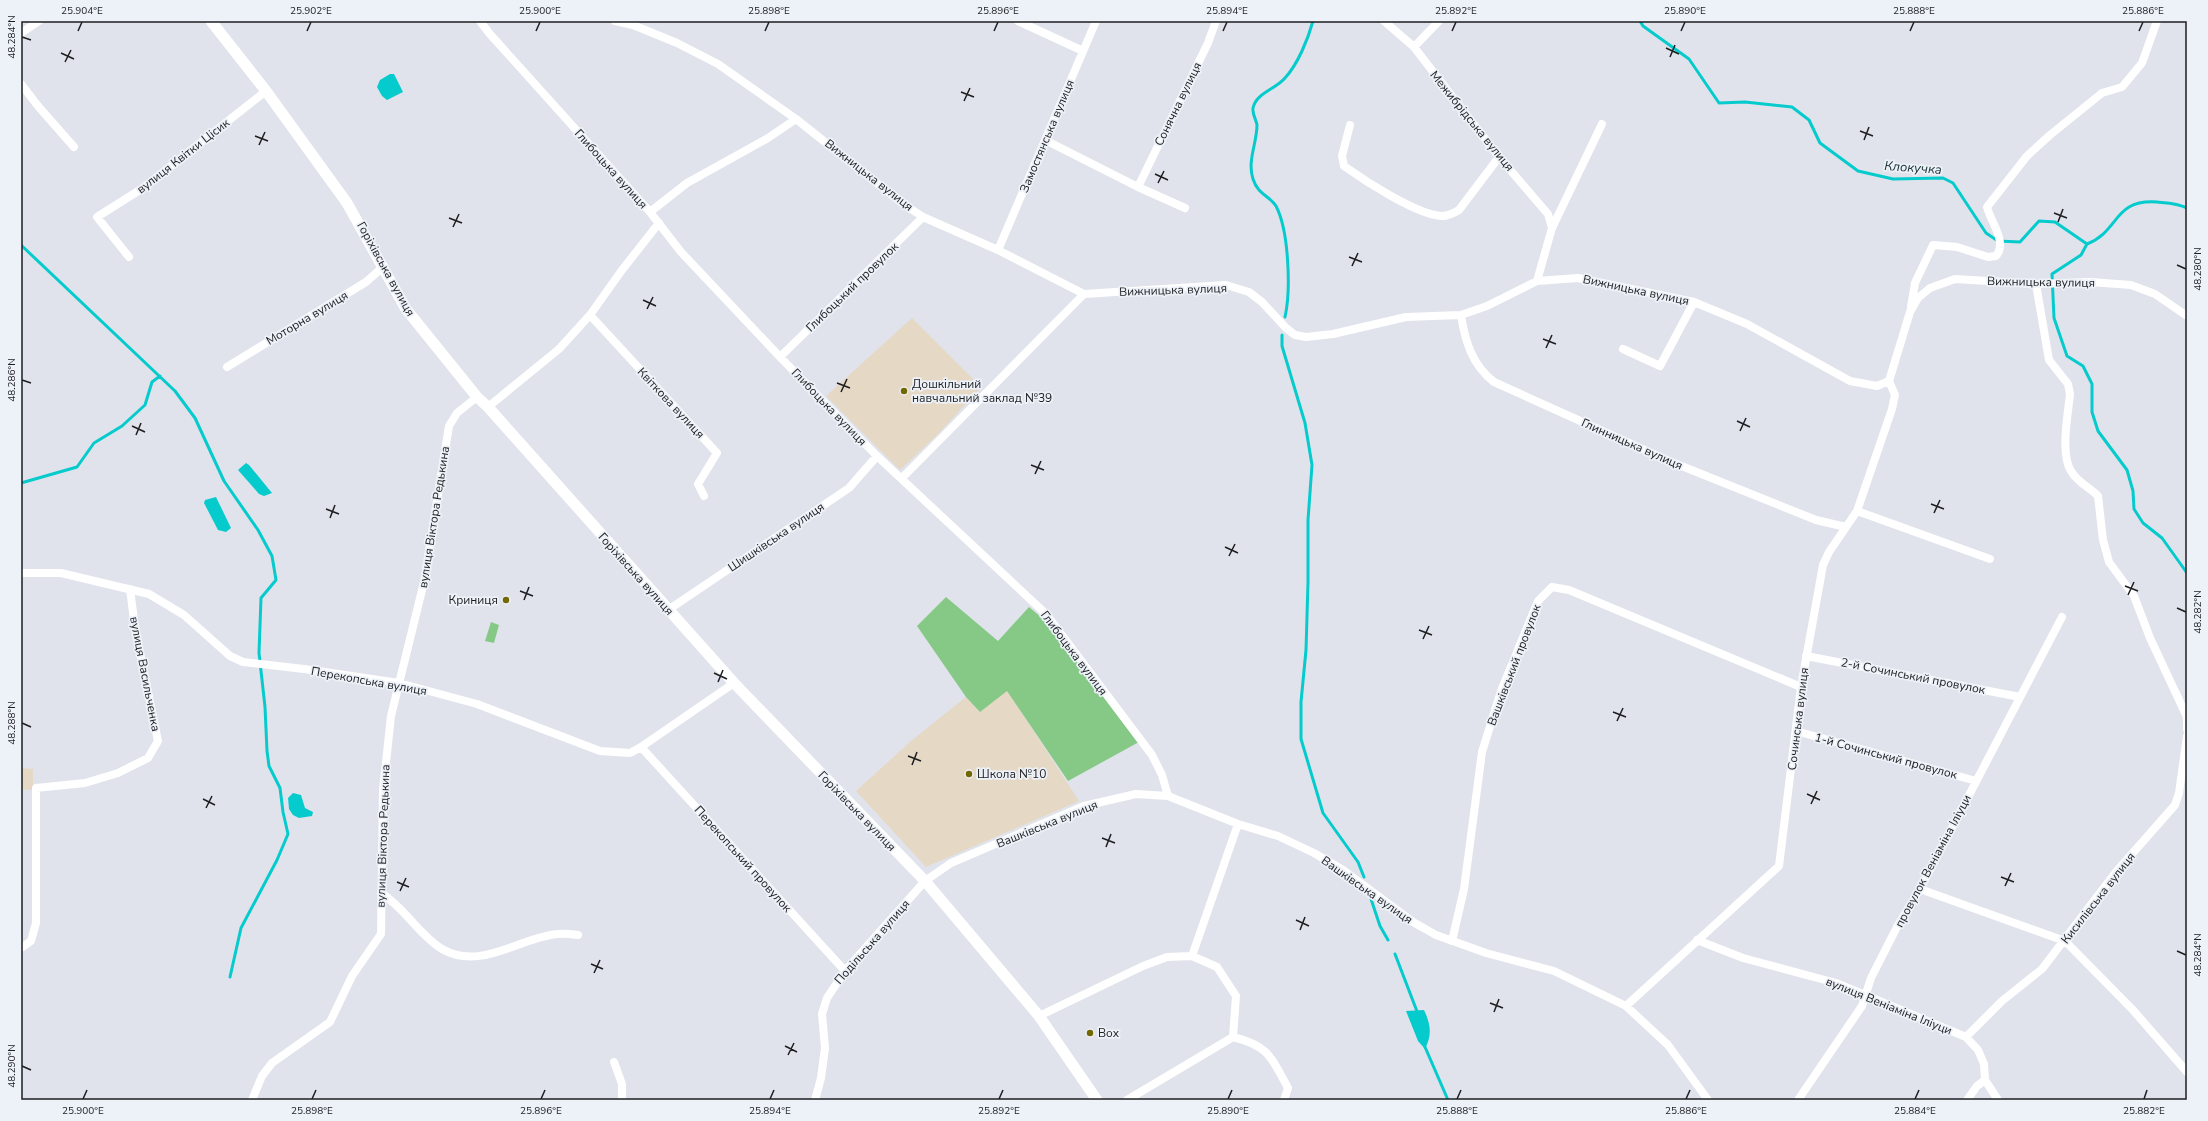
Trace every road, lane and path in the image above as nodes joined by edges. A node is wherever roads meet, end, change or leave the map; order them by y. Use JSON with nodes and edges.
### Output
{"nodes":[{"id":1,"x":39,"y":21,"type":"edge"},
{"id":2,"x":211,"y":21,"type":"edge"},
{"id":3,"x":480,"y":21,"type":"edge"},
{"id":4,"x":615,"y":21,"type":"edge"},
{"id":5,"x":1018,"y":21,"type":"edge"},
{"id":6,"x":1096,"y":21,"type":"edge"},
{"id":7,"x":1216,"y":21,"type":"edge"},
{"id":8,"x":1384,"y":21,"type":"edge"},
{"id":9,"x":1439,"y":21,"type":"edge"},
{"id":10,"x":2158,"y":21,"type":"edge"},
{"id":11,"x":21,"y":33,"type":"edge"},
{"id":12,"x":1414,"y":48,"type":"junction"},
{"id":13,"x":1083,"y":51,"type":"junction"},
{"id":14,"x":21,"y":84,"type":"edge"},
{"id":15,"x":266,"y":91,"type":"junction"},
{"id":16,"x":796,"y":119,"type":"junction"},
{"id":17,"x":1602,"y":124,"type":"dead end"},
{"id":18,"x":1350,"y":125,"type":"dead end"},
{"id":19,"x":1046,"y":140,"type":"junction"},
{"id":20,"x":74,"y":147,"type":"dead end"},
{"id":21,"x":1499,"y":157,"type":"junction"},
{"id":22,"x":1138,"y":187,"type":"junction"},
{"id":23,"x":1185,"y":208,"type":"dead end"},
{"id":24,"x":650,"y":212,"type":"junction"},
{"id":25,"x":923,"y":216,"type":"junction"},
{"id":26,"x":659,"y":223,"type":"junction"},
{"id":27,"x":1552,"y":228,"type":"junction"},
{"id":28,"x":998,"y":250,"type":"junction"},
{"id":29,"x":129,"y":257,"type":"dead end"},
{"id":30,"x":384,"y":266,"type":"junction"},
{"id":31,"x":1538,"y":281,"type":"junction"},
{"id":32,"x":2040,"y":284,"type":"junction"},
{"id":33,"x":1084,"y":294,"type":"junction"},
{"id":34,"x":1694,"y":302,"type":"junction"},
{"id":35,"x":1910,"y":312,"type":"junction"},
{"id":36,"x":1461,"y":314,"type":"junction"},
{"id":37,"x":590,"y":315,"type":"junction"},
{"id":38,"x":2187,"y":316,"type":"edge"},
{"id":39,"x":1623,"y":349,"type":"dead end"},
{"id":40,"x":780,"y":357,"type":"junction"},
{"id":41,"x":227,"y":367,"type":"dead end"},
{"id":42,"x":1890,"y":381,"type":"junction"},
{"id":43,"x":477,"y":397,"type":"junction"},
{"id":44,"x":488,"y":407,"type":"junction"},
{"id":45,"x":877,"y":456,"type":"junction"},
{"id":46,"x":902,"y":478,"type":"junction"},
{"id":47,"x":704,"y":496,"type":"dead end"},
{"id":48,"x":1857,"y":511,"type":"junction"},
{"id":49,"x":1846,"y":527,"type":"junction"},
{"id":50,"x":1990,"y":559,"type":"dead end"},
{"id":51,"x":21,"y":573,"type":"edge"},
{"id":52,"x":130,"y":589,"type":"junction"},
{"id":53,"x":668,"y":610,"type":"junction"},
{"id":54,"x":2062,"y":617,"type":"dead end"},
{"id":55,"x":1806,"y":656,"type":"junction"},
{"id":56,"x":399,"y":683,"type":"junction"},
{"id":57,"x":734,"y":683,"type":"junction"},
{"id":58,"x":1801,"y":687,"type":"junction"},
{"id":59,"x":2020,"y":697,"type":"junction"},
{"id":60,"x":2187,"y":717,"type":"edge"},
{"id":61,"x":2187,"y":729,"type":"edge"},
{"id":62,"x":1796,"y":731,"type":"junction"},
{"id":63,"x":2187,"y":736,"type":"edge"},
{"id":64,"x":641,"y":747,"type":"junction"},
{"id":65,"x":1976,"y":781,"type":"junction"},
{"id":66,"x":1168,"y":796,"type":"junction"},
{"id":67,"x":1238,"y":824,"type":"junction"},
{"id":68,"x":925,"y":881,"type":"junction"},
{"id":69,"x":1920,"y":888,"type":"junction"},
{"id":70,"x":382,"y":893,"type":"junction"},
{"id":71,"x":578,"y":935,"type":"dead end"},
{"id":72,"x":1697,"y":940,"type":"junction"},
{"id":73,"x":1452,"y":941,"type":"junction"},
{"id":74,"x":2065,"y":941,"type":"junction"},
{"id":75,"x":21,"y":948,"type":"edge"},
{"id":76,"x":1192,"y":956,"type":"junction"},
{"id":77,"x":845,"y":971,"type":"junction"},
{"id":78,"x":1865,"y":995,"type":"junction"},
{"id":79,"x":1626,"y":1006,"type":"junction"},
{"id":80,"x":1039,"y":1016,"type":"junction"},
{"id":81,"x":1966,"y":1036,"type":"junction"},
{"id":82,"x":1233,"y":1037,"type":"junction"},
{"id":83,"x":614,"y":1062,"type":"dead end"},
{"id":84,"x":2187,"y":1072,"type":"edge"},
{"id":85,"x":1985,"y":1080,"type":"junction"},
{"id":86,"x":252,"y":1100,"type":"edge"},
{"id":87,"x":622,"y":1100,"type":"edge"},
{"id":88,"x":815,"y":1100,"type":"edge"},
{"id":89,"x":1097,"y":1100,"type":"edge"},
{"id":90,"x":1126,"y":1100,"type":"edge"},
{"id":91,"x":1284,"y":1100,"type":"edge"},
{"id":92,"x":1708,"y":1100,"type":"edge"},
{"id":93,"x":1798,"y":1100,"type":"edge"},
{"id":94,"x":1967,"y":1100,"type":"edge"},
{"id":95,"x":1998,"y":1100,"type":"edge"}],
"edges":[{"from":1,"to":11,"type":"street"},
{"from":2,"to":15,"type":"street","name":"Горіхівська вулиця"},
{"from":3,"to":24,"type":"street","name":"Глибоцька вулиця"},
{"from":4,"to":16,"type":"street","name":"Вижницька вулиця"},
{"from":5,"to":13,"type":"street"},
{"from":6,"to":13,"type":"street","name":"Замостянська вулиця"},
{"from":7,"to":22,"type":"street","name":"Сонячна вулиця"},
{"from":8,"to":12,"type":"street","name":"Межибрідська вулиця"},
{"from":9,"to":12,"type":"street"},
{"from":10,"to":35,"type":"street"},
{"from":12,"to":21,"type":"street","name":"Межибрідська вулиця"},
{"from":13,"to":19,"type":"street","name":"Замостянська вулиця"},
{"from":14,"to":20,"type":"street"},
{"from":15,"to":29,"type":"street","name":"вулиця Квітки Цісик"},
{"from":15,"to":30,"type":"street","name":"Горіхівська вулиця"},
{"from":16,"to":24,"type":"street"},
{"from":16,"to":25,"type":"street","name":"Вижницька вулиця"},
{"from":17,"to":27,"type":"street"},
{"from":18,"to":21,"type":"street"},
{"from":19,"to":22,"type":"street"},
{"from":19,"to":28,"type":"street","name":"Замостянська вулиця"},
{"from":21,"to":27,"type":"street","name":"Межибрідська вулиця"},
{"from":22,"to":23,"type":"street"},
{"from":24,"to":26,"type":"street","name":"Глибоцька вулиця"},
{"from":25,"to":28,"type":"street","name":"Вижницька вулиця"},
{"from":25,"to":40,"type":"street","name":"Глибоцький провулок"},
{"from":26,"to":37,"type":"street"},
{"from":26,"to":40,"type":"street","name":"Глибоцька вулиця"},
{"from":27,"to":31,"type":"street"},
{"from":28,"to":33,"type":"street","name":"Вижницька вулиця"},
{"from":30,"to":41,"type":"street","name":"Моторна вулиця"},
{"from":30,"to":43,"type":"street","name":"Горіхівська вулиця"},
{"from":31,"to":34,"type":"street","name":"Вижницька вулиця"},
{"from":31,"to":36,"type":"street","name":"Вижницька вулиця"},
{"from":32,"to":35,"type":"street","name":"Вижницька вулиця"},
{"from":32,"to":38,"type":"street","name":"Вижницька вулиця"},
{"from":32,"to":60,"type":"street"},
{"from":33,"to":36,"type":"street","name":"Вижницька вулиця"},
{"from":33,"to":46,"type":"street"},
{"from":34,"to":39,"type":"street"},
{"from":34,"to":42,"type":"street","name":"Вижницька вулиця"},
{"from":35,"to":42,"type":"street","name":"Вижницька вулиця"},
{"from":36,"to":49,"type":"street","name":"Глинницька вулиця"},
{"from":37,"to":44,"type":"street"},
{"from":37,"to":47,"type":"street","name":"Квіткова вулиця"},
{"from":40,"to":45,"type":"street","name":"Глибоцька вулиця"},
{"from":42,"to":48,"type":"street","name":"Сочинська вулиця"},
{"from":43,"to":44,"type":"street","name":"Горіхівська вулиця"},
{"from":43,"to":56,"type":"street","name":"вулиця Віктора Редькина"},
{"from":44,"to":53,"type":"street","name":"Горіхівська вулиця"},
{"from":45,"to":46,"type":"street","name":"Глибоцька вулиця"},
{"from":45,"to":53,"type":"street","name":"Шишківська вулиця"},
{"from":46,"to":66,"type":"street","name":"Глибоцька вулиця"},
{"from":48,"to":49,"type":"street","name":"Сочинська вулиця"},
{"from":48,"to":50,"type":"street"},
{"from":49,"to":55,"type":"street","name":"Сочинська вулиця"},
{"from":51,"to":52,"type":"street","name":"Перекопська вулиця"},
{"from":52,"to":56,"type":"street","name":"Перекопська вулиця"},
{"from":52,"to":75,"type":"street","name":"вулиця Васильченка"},
{"from":53,"to":57,"type":"street","name":"Горіхівська вулиця"},
{"from":54,"to":59,"type":"street","name":"провулок Веніаміна Іліуци"},
{"from":55,"to":58,"type":"street","name":"Сочинська вулиця"},
{"from":55,"to":59,"type":"street","name":"2-й Сочинський провулок"},
{"from":56,"to":64,"type":"street","name":"Перекопська вулиця"},
{"from":56,"to":70,"type":"street","name":"вулиця Віктора Редькина"},
{"from":57,"to":64,"type":"street","name":"Перекопська вулиця"},
{"from":57,"to":68,"type":"street","name":"Горіхівська вулиця"},
{"from":58,"to":62,"type":"street","name":"Сочинська вулиця"},
{"from":58,"to":73,"type":"street","name":"Вашківський провулок"},
{"from":59,"to":65,"type":"street","name":"провулок Веніаміна Іліуци"},
{"from":60,"to":61,"type":"street"},
{"from":62,"to":65,"type":"street","name":"1-й Сочинський провулок"},
{"from":62,"to":72,"type":"street","name":"Сочинська вулиця"},
{"from":63,"to":74,"type":"street","name":"Кисилівська вулиця"},
{"from":64,"to":77,"type":"street","name":"Перекопський провулок"},
{"from":65,"to":69,"type":"street","name":"провулок Веніаміна Іліуци"},
{"from":66,"to":67,"type":"street","name":"Вашківська вулиця"},
{"from":66,"to":68,"type":"street","name":"Вашківська вулиця"},
{"from":67,"to":73,"type":"street","name":"Вашківська вулиця"},
{"from":67,"to":76,"type":"street"},
{"from":68,"to":77,"type":"street","name":"Подільська вулиця"},
{"from":68,"to":80,"type":"street","name":"Горіхівська вулиця"},
{"from":69,"to":74,"type":"street"},
{"from":69,"to":78,"type":"street","name":"провулок Веніаміна Іліуци"},
{"from":70,"to":71,"type":"street"},
{"from":70,"to":86,"type":"street","name":"вулиця Віктора Редькина"},
{"from":72,"to":78,"type":"street","name":"вулиця Веніаміна Іліуци"},
{"from":72,"to":79,"type":"street","name":"Сочинська вулиця"},
{"from":73,"to":79,"type":"street","name":"Вашківська вулиця"},
{"from":74,"to":81,"type":"street","name":"Кисилівська вулиця"},
{"from":74,"to":84,"type":"street"},
{"from":76,"to":80,"type":"street"},
{"from":76,"to":82,"type":"street"},
{"from":77,"to":88,"type":"street","name":"Подільська вулиця"},
{"from":78,"to":81,"type":"street","name":"вулиця Веніаміна Іліуци"},
{"from":78,"to":93,"type":"street","name":"провулок Веніаміна Іліуци"},
{"from":79,"to":92,"type":"street","name":"Вашківська вулиця"},
{"from":80,"to":89,"type":"street","name":"Горіхівська вулиця"},
{"from":81,"to":85,"type":"street","name":"вулиця Веніаміна Іліуци"},
{"from":82,"to":90,"type":"street"},
{"from":82,"to":91,"type":"street"},
{"from":83,"to":87,"type":"street"},
{"from":85,"to":94,"type":"street"},
{"from":85,"to":95,"type":"street","name":"вулиця Веніаміна Іліуци"}]}
